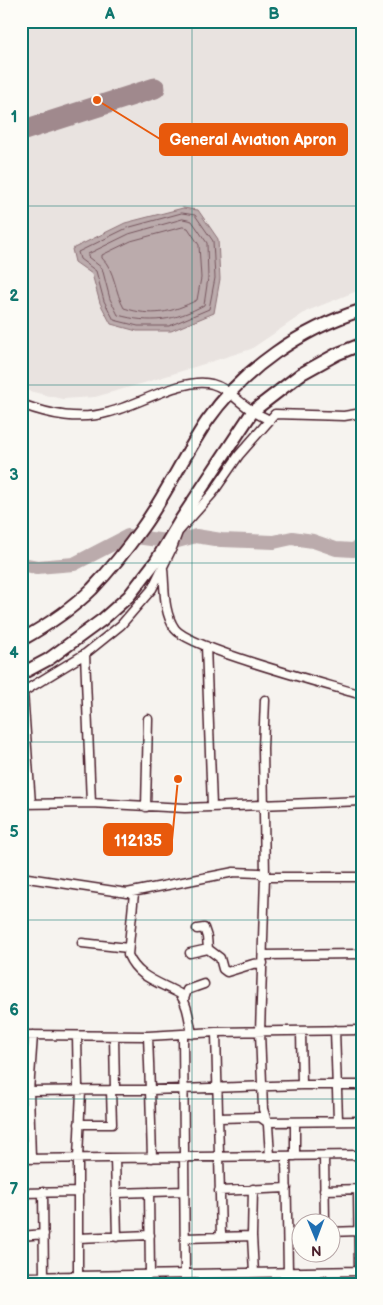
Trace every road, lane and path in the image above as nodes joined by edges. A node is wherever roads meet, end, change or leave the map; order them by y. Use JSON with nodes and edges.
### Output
{"nodes":[{"id":1,"x":362,"y":310,"type":"edge"},
{"id":2,"x":362,"y":344,"type":"edge"},
{"id":3,"x":229,"y":393,"type":"junction"},
{"id":4,"x":21,"y":404,"type":"edge"},
{"id":5,"x":253,"y":411,"type":"junction"},
{"id":6,"x":362,"y":413,"type":"edge"},
{"id":7,"x":270,"y":420,"type":"junction"},
{"id":8,"x":179,"y":527,"type":"junction"},
{"id":9,"x":159,"y":564,"type":"junction"},
{"id":10,"x":21,"y":640,"type":"edge"},
{"id":11,"x":206,"y":646,"type":"junction"},
{"id":12,"x":85,"y":654,"type":"junction"},
{"id":13,"x":21,"y":674,"type":"edge"},
{"id":14,"x":22,"y":693,"type":"edge"},
{"id":15,"x":362,"y":694,"type":"edge"},
{"id":16,"x":265,"y":700,"type":"dead end"},
{"id":17,"x":148,"y":719,"type":"dead end"},
{"id":18,"x":362,"y":801,"type":"edge"},
{"id":19,"x":91,"y":803,"type":"junction"},
{"id":20,"x":21,"y":804,"type":"edge"},
{"id":21,"x":32,"y":804,"type":"junction"},
{"id":22,"x":265,"y":805,"type":"junction"},
{"id":23,"x":212,"y":806,"type":"junction"},
{"id":24,"x":146,"y":807,"type":"junction"},
{"id":25,"x":21,"y":876,"type":"edge"},
{"id":26,"x":265,"y":877,"type":"junction"},
{"id":27,"x":362,"y":877,"type":"edge"},
{"id":28,"x":134,"y":893,"type":"junction"},
{"id":29,"x":197,"y":928,"type":"dead end"},
{"id":30,"x":82,"y":944,"type":"dead end"},
{"id":31,"x":128,"y":948,"type":"junction"},
{"id":32,"x":208,"y":950,"type":"junction"},
{"id":33,"x":190,"y":953,"type":"dead end"},
{"id":34,"x":362,"y":954,"type":"edge"},
{"id":35,"x":264,"y":955,"type":"junction"},
{"id":36,"x":263,"y":963,"type":"junction"},
{"id":37,"x":204,"y":984,"type":"dead end"},
{"id":38,"x":184,"y":1000,"type":"junction"},
{"id":39,"x":335,"y":1030,"type":"junction"},
{"id":40,"x":362,"y":1030,"type":"edge"},
{"id":41,"x":300,"y":1031,"type":"junction"},
{"id":42,"x":216,"y":1032,"type":"junction"},
{"id":43,"x":260,"y":1032,"type":"junction"},
{"id":44,"x":192,"y":1034,"type":"junction"},
{"id":45,"x":21,"y":1035,"type":"edge"},
{"id":46,"x":33,"y":1035,"type":"junction"},
{"id":47,"x":183,"y":1035,"type":"junction"},
{"id":48,"x":77,"y":1036,"type":"junction"},
{"id":49,"x":114,"y":1036,"type":"junction"},
{"id":50,"x":148,"y":1036,"type":"junction"},
{"id":51,"x":302,"y":1085,"type":"junction"},
{"id":52,"x":337,"y":1085,"type":"junction"},
{"id":53,"x":262,"y":1086,"type":"junction"},
{"id":54,"x":362,"y":1086,"type":"edge"},
{"id":55,"x":217,"y":1087,"type":"junction"},
{"id":56,"x":184,"y":1088,"type":"junction"},
{"id":57,"x":81,"y":1090,"type":"junction"},
{"id":58,"x":113,"y":1090,"type":"junction"},
{"id":59,"x":150,"y":1090,"type":"junction"},
{"id":60,"x":25,"y":1091,"type":"edge"},
{"id":61,"x":218,"y":1118,"type":"junction"},
{"id":62,"x":338,"y":1120,"type":"junction"},
{"id":63,"x":362,"y":1121,"type":"edge"},
{"id":64,"x":267,"y":1122,"type":"junction"},
{"id":65,"x":294,"y":1122,"type":"junction"},
{"id":66,"x":79,"y":1124,"type":"junction"},
{"id":67,"x":362,"y":1155,"type":"edge"},
{"id":68,"x":219,"y":1156,"type":"junction"},
{"id":69,"x":270,"y":1156,"type":"junction"},
{"id":70,"x":286,"y":1156,"type":"junction"},
{"id":71,"x":295,"y":1156,"type":"junction"},
{"id":72,"x":184,"y":1157,"type":"junction"},
{"id":73,"x":324,"y":1157,"type":"junction"},
{"id":74,"x":78,"y":1158,"type":"junction"},
{"id":75,"x":115,"y":1158,"type":"junction"},
{"id":76,"x":152,"y":1158,"type":"junction"},
{"id":77,"x":21,"y":1159,"type":"edge"},
{"id":78,"x":31,"y":1159,"type":"junction"},
{"id":79,"x":287,"y":1188,"type":"junction"},
{"id":80,"x":253,"y":1189,"type":"junction"},
{"id":81,"x":360,"y":1189,"type":"edge"},
{"id":82,"x":324,"y":1190,"type":"junction"},
{"id":83,"x":184,"y":1191,"type":"junction"},
{"id":84,"x":43,"y":1192,"type":"junction"},
{"id":85,"x":78,"y":1192,"type":"junction"},
{"id":86,"x":149,"y":1192,"type":"junction"},
{"id":87,"x":219,"y":1192,"type":"junction"},
{"id":88,"x":21,"y":1193,"type":"edge"},
{"id":89,"x":116,"y":1193,"type":"junction"},
{"id":90,"x":325,"y":1212,"type":"edge"},
{"id":91,"x":358,"y":1231,"type":"junction"},
{"id":92,"x":340,"y":1232,"type":"edge"},
{"id":93,"x":44,"y":1234,"type":"junction"},
{"id":94,"x":288,"y":1234,"type":"joint"},
{"id":95,"x":150,"y":1235,"type":"junction"},
{"id":96,"x":21,"y":1236,"type":"edge"},
{"id":97,"x":252,"y":1236,"type":"junction"},
{"id":98,"x":117,"y":1237,"type":"junction"},
{"id":99,"x":222,"y":1237,"type":"junction"},
{"id":100,"x":78,"y":1238,"type":"junction"},
{"id":101,"x":185,"y":1238,"type":"junction"},
{"id":102,"x":361,"y":1271,"type":"edge"},
{"id":103,"x":254,"y":1273,"type":"junction"},
{"id":104,"x":288,"y":1273,"type":"junction"},
{"id":105,"x":185,"y":1274,"type":"junction"},
{"id":106,"x":194,"y":1274,"type":"junction"},
{"id":107,"x":150,"y":1275,"type":"junction"},
{"id":108,"x":78,"y":1276,"type":"junction"},
{"id":109,"x":21,"y":1277,"type":"edge"},
{"id":110,"x":44,"y":1277,"type":"junction"},
{"id":111,"x":118,"y":1280,"type":"edge"},
{"id":112,"x":194,"y":1284,"type":"edge"}],
"edges":[{"from":1,"to":3,"type":"main road"},
{"from":2,"to":5,"type":"main road"},
{"from":3,"to":4,"type":"street"},
{"from":3,"to":5,"type":"street"},
{"from":3,"to":10,"type":"main road"},
{"from":5,"to":7,"type":"street"},
{"from":5,"to":8,"type":"main road"},
{"from":6,"to":7,"type":"street"},
{"from":7,"to":8,"type":"street"},
{"from":8,"to":9,"type":"main road"},
{"from":8,"to":9,"type":"street"},
{"from":9,"to":11,"type":"street"},
{"from":9,"to":12,"type":"street"},
{"from":9,"to":13,"type":"main road"},
{"from":11,"to":15,"type":"street"},
{"from":11,"to":23,"type":"street"},
{"from":12,"to":14,"type":"street"},
{"from":12,"to":19,"type":"street"},
{"from":14,"to":21,"type":"street"},
{"from":16,"to":22,"type":"street"},
{"from":17,"to":24,"type":"street"},
{"from":18,"to":22,"type":"street"},
{"from":19,"to":21,"type":"street"},
{"from":19,"to":24,"type":"street"},
{"from":20,"to":21,"type":"street"},
{"from":22,"to":23,"type":"street"},
{"from":22,"to":26,"type":"street"},
{"from":23,"to":24,"type":"street"},
{"from":25,"to":28,"type":"street"},
{"from":26,"to":27,"type":"street"},
{"from":26,"to":28,"type":"street"},
{"from":26,"to":35,"type":"street"},
{"from":28,"to":31,"type":"street"},
{"from":29,"to":32,"type":"street"},
{"from":30,"to":31,"type":"street"},
{"from":31,"to":38,"type":"street"},
{"from":32,"to":33,"type":"street"},
{"from":32,"to":36,"type":"street"},
{"from":34,"to":35,"type":"street"},
{"from":35,"to":36,"type":"street"},
{"from":36,"to":43,"type":"street"},
{"from":37,"to":38,"type":"street"},
{"from":38,"to":44,"type":"street"},
{"from":39,"to":40,"type":"street"},
{"from":39,"to":41,"type":"street"},
{"from":39,"to":52,"type":"street"},
{"from":41,"to":43,"type":"street"},
{"from":41,"to":51,"type":"street"},
{"from":42,"to":43,"type":"street"},
{"from":42,"to":44,"type":"street"},
{"from":42,"to":55,"type":"street"},
{"from":43,"to":53,"type":"street"},
{"from":44,"to":47,"type":"street"},
{"from":45,"to":46,"type":"street"},
{"from":46,"to":48,"type":"street"},
{"from":46,"to":60,"type":"street"},
{"from":47,"to":50,"type":"street"},
{"from":47,"to":56,"type":"street"},
{"from":48,"to":49,"type":"street"},
{"from":48,"to":57,"type":"street"},
{"from":49,"to":50,"type":"street"},
{"from":49,"to":58,"type":"street"},
{"from":50,"to":59,"type":"street"},
{"from":51,"to":52,"type":"street"},
{"from":51,"to":53,"type":"street"},
{"from":52,"to":54,"type":"street"},
{"from":52,"to":62,"type":"street"},
{"from":53,"to":55,"type":"street"},
{"from":53,"to":64,"type":"street"},
{"from":55,"to":56,"type":"street"},
{"from":55,"to":61,"type":"street"},
{"from":56,"to":59,"type":"street"},
{"from":56,"to":72,"type":"street"},
{"from":57,"to":58,"type":"street"},
{"from":57,"to":60,"type":"street"},
{"from":57,"to":66,"type":"street"},
{"from":58,"to":59,"type":"street"},
{"from":58,"to":66,"type":"street"},
{"from":59,"to":76,"type":"street"},
{"from":60,"to":78,"type":"street"},
{"from":61,"to":64,"type":"street"},
{"from":61,"to":68,"type":"street"},
{"from":62,"to":63,"type":"street"},
{"from":62,"to":65,"type":"street"},
{"from":64,"to":65,"type":"street"},
{"from":64,"to":69,"type":"street"},
{"from":65,"to":71,"type":"street"},
{"from":66,"to":74,"type":"street"},
{"from":67,"to":73,"type":"street"},
{"from":68,"to":69,"type":"street"},
{"from":68,"to":72,"type":"street"},
{"from":68,"to":87,"type":"street"},
{"from":69,"to":70,"type":"street"},
{"from":70,"to":71,"type":"street"},
{"from":70,"to":79,"type":"street"},
{"from":71,"to":73,"type":"street"},
{"from":72,"to":76,"type":"street"},
{"from":72,"to":83,"type":"street"},
{"from":73,"to":82,"type":"street"},
{"from":74,"to":75,"type":"street"},
{"from":74,"to":78,"type":"street"},
{"from":74,"to":85,"type":"street"},
{"from":75,"to":76,"type":"street"},
{"from":75,"to":89,"type":"street"},
{"from":77,"to":78,"type":"street"},
{"from":79,"to":80,"type":"street"},
{"from":79,"to":94,"type":"street"},
{"from":80,"to":87,"type":"street"},
{"from":80,"to":97,"type":"street"},
{"from":81,"to":82,"type":"street"},
{"from":81,"to":91,"type":"street"},
{"from":82,"to":90,"type":"street"},
{"from":83,"to":86,"type":"street"},
{"from":83,"to":101,"type":"street"},
{"from":84,"to":85,"type":"street"},
{"from":84,"to":88,"type":"street"},
{"from":84,"to":93,"type":"street"},
{"from":85,"to":100,"type":"street"},
{"from":86,"to":89,"type":"street"},
{"from":86,"to":95,"type":"street"},
{"from":87,"to":99,"type":"street"},
{"from":89,"to":98,"type":"street"},
{"from":91,"to":92,"type":"street"},
{"from":91,"to":102,"type":"street"},
{"from":93,"to":96,"type":"street"},
{"from":93,"to":110,"type":"street"},
{"from":94,"to":104,"type":"street"},
{"from":95,"to":98,"type":"street"},
{"from":95,"to":107,"type":"street"},
{"from":97,"to":99,"type":"street"},
{"from":97,"to":103,"type":"street"},
{"from":98,"to":100,"type":"street"},
{"from":99,"to":101,"type":"street"},
{"from":100,"to":108,"type":"street"},
{"from":101,"to":105,"type":"street"},
{"from":102,"to":104,"type":"street"},
{"from":103,"to":104,"type":"street"},
{"from":103,"to":106,"type":"street"},
{"from":105,"to":106,"type":"street"},
{"from":105,"to":107,"type":"street"},
{"from":106,"to":112,"type":"street"},
{"from":107,"to":111,"type":"street"},
{"from":108,"to":110,"type":"street"},
{"from":108,"to":111,"type":"street"},
{"from":109,"to":110,"type":"street"}]}
